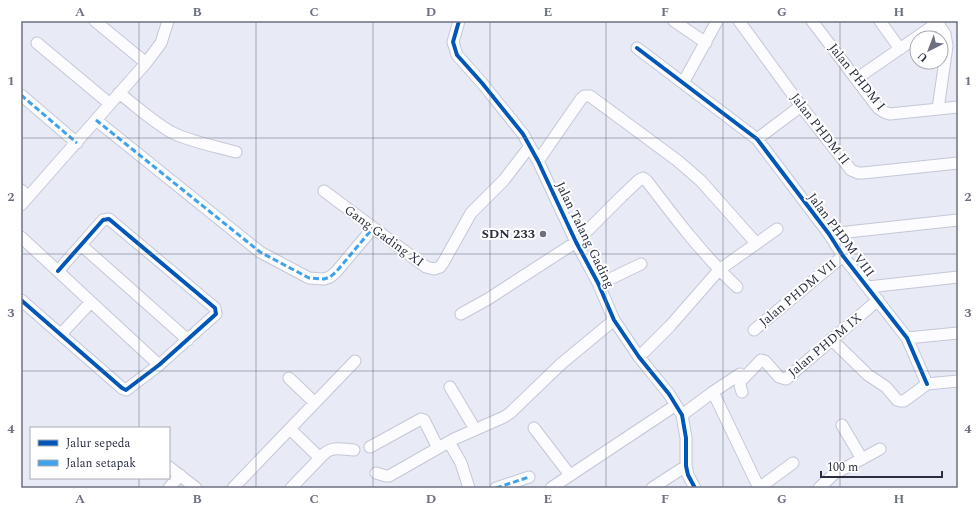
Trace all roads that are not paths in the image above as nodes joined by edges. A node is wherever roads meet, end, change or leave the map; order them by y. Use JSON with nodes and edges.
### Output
{"nodes":[{"id":1,"x":95,"y":21,"type":"edge"},
{"id":2,"x":168,"y":21,"type":"edge"},
{"id":3,"x":459,"y":21,"type":"edge"},
{"id":4,"x":674,"y":21,"type":"edge"},
{"id":5,"x":717,"y":21,"type":"edge"},
{"id":6,"x":739,"y":21,"type":"edge"},
{"id":7,"x":812,"y":21,"type":"edge"},
{"id":8,"x":880,"y":21,"type":"edge"},
{"id":9,"x":938,"y":22,"type":"edge"},
{"id":10,"x":37,"y":43,"type":"dead end"},
{"id":11,"x":706,"y":43,"type":"junction"},
{"id":12,"x":637,"y":48,"type":"dead end"},
{"id":13,"x":900,"y":49,"type":"junction"},
{"id":14,"x":146,"y":63,"type":"junction"},
{"id":15,"x":856,"y":79,"type":"junction"},
{"id":16,"x":683,"y":83,"type":"junction"},
{"id":17,"x":119,"y":93,"type":"junction"},
{"id":18,"x":21,"y":95,"type":"edge"},
{"id":19,"x":110,"y":104,"type":"junction"},
{"id":20,"x":801,"y":106,"type":"junction"},
{"id":21,"x":958,"y":107,"type":"edge"},
{"id":22,"x":938,"y":109,"type":"junction"},
{"id":23,"x":96,"y":120,"type":"junction"},
{"id":24,"x":757,"y":139,"type":"junction"},
{"id":25,"x":77,"y":142,"type":"junction"},
{"id":26,"x":530,"y":146,"type":"junction"},
{"id":27,"x":236,"y":152,"type":"dead end"},
{"id":28,"x":538,"y":161,"type":"junction"},
{"id":29,"x":958,"y":163,"type":"edge"},
{"id":30,"x":324,"y":191,"type":"dead end"},
{"id":31,"x":23,"y":197,"type":"edge"},
{"id":32,"x":958,"y":220,"type":"edge"},
{"id":33,"x":373,"y":228,"type":"junction"},
{"id":34,"x":776,"y":229,"type":"dead end"},
{"id":35,"x":829,"y":234,"type":"junction"},
{"id":36,"x":21,"y":237,"type":"edge"},
{"id":37,"x":576,"y":242,"type":"junction"},
{"id":38,"x":756,"y":243,"type":"junction"},
{"id":39,"x":82,"y":245,"type":"junction"},
{"id":40,"x":843,"y":256,"type":"junction"},
{"id":41,"x":641,"y":264,"type":"dead end"},
{"id":42,"x":719,"y":270,"type":"junction"},
{"id":43,"x":58,"y":272,"type":"junction"},
{"id":44,"x":958,"y":277,"type":"edge"},
{"id":45,"x":598,"y":283,"type":"junction"},
{"id":46,"x":737,"y":287,"type":"dead end"},
{"id":47,"x":868,"y":287,"type":"junction"},
{"id":48,"x":21,"y":300,"type":"edge"},
{"id":49,"x":878,"y":300,"type":"junction"},
{"id":50,"x":91,"y":302,"type":"junction"},
{"id":51,"x":461,"y":314,"type":"dead end"},
{"id":52,"x":614,"y":320,"type":"junction"},
{"id":53,"x":754,"y":330,"type":"dead end"},
{"id":54,"x":958,"y":333,"type":"edge"},
{"id":55,"x":61,"y":334,"type":"junction"},
{"id":56,"x":906,"y":338,"type":"junction"},
{"id":57,"x":830,"y":339,"type":"junction"},
{"id":58,"x":188,"y":340,"type":"junction"},
{"id":59,"x":639,"y":357,"type":"junction"},
{"id":60,"x":355,"y":361,"type":"dead end"},
{"id":61,"x":159,"y":365,"type":"junction"},
{"id":62,"x":740,"y":374,"type":"dead end"},
{"id":63,"x":289,"y":378,"type":"dead end"},
{"id":64,"x":958,"y":381,"type":"edge"},
{"id":65,"x":927,"y":384,"type":"junction"},
{"id":66,"x":450,"y":387,"type":"dead end"},
{"id":67,"x":713,"y":392,"type":"junction"},
{"id":68,"x":742,"y":392,"type":"dead end"},
{"id":69,"x":315,"y":403,"type":"junction"},
{"id":70,"x":676,"y":405,"type":"junction"},
{"id":71,"x":682,"y":415,"type":"junction"},
{"id":72,"x":842,"y":425,"type":"dead end"},
{"id":73,"x":534,"y":428,"type":"dead end"},
{"id":74,"x":290,"y":429,"type":"junction"},
{"id":75,"x":475,"y":429,"type":"junction"},
{"id":76,"x":449,"y":442,"type":"junction"},
{"id":77,"x":370,"y":447,"type":"dead end"},
{"id":78,"x":438,"y":448,"type":"junction"},
{"id":79,"x":880,"y":449,"type":"dead end"},
{"id":80,"x":354,"y":450,"type":"dead end"},
{"id":81,"x":320,"y":458,"type":"junction"},
{"id":82,"x":862,"y":459,"type":"junction"},
{"id":83,"x":793,"y":463,"type":"dead end"},
{"id":84,"x":686,"y":466,"type":"junction"},
{"id":85,"x":170,"y":468,"type":"edge"},
{"id":86,"x":376,"y":473,"type":"dead end"},
{"id":87,"x":180,"y":475,"type":"junction"},
{"id":88,"x":570,"y":475,"type":"junction"},
{"id":89,"x":529,"y":478,"type":"dead end"},
{"id":90,"x":169,"y":488,"type":"edge"},
{"id":91,"x":196,"y":488,"type":"edge"},
{"id":92,"x":233,"y":488,"type":"edge"},
{"id":93,"x":291,"y":488,"type":"edge"},
{"id":94,"x":469,"y":488,"type":"edge"},
{"id":95,"x":496,"y":488,"type":"edge"},
{"id":96,"x":551,"y":488,"type":"edge"},
{"id":97,"x":652,"y":488,"type":"edge"},
{"id":98,"x":695,"y":488,"type":"edge"},
{"id":99,"x":819,"y":488,"type":"edge"}],
"edges":[{"from":1,"to":14,"type":"street"},
{"from":2,"to":14,"type":"street"},
{"from":3,"to":26,"type":"street","name":"Jalan Talang Gading"},
{"from":4,"to":11,"type":"street"},
{"from":5,"to":11,"type":"street"},
{"from":6,"to":20,"type":"street","name":"Jalan PHDM II"},
{"from":7,"to":15,"type":"street","name":"Jalan PHDM I"},
{"from":8,"to":13,"type":"street"},
{"from":9,"to":13,"type":"street"},
{"from":9,"to":22,"type":"street"},
{"from":10,"to":19,"type":"street"},
{"from":11,"to":16,"type":"street"},
{"from":12,"to":16,"type":"street","name":"Jalan PHDM VIII"},
{"from":13,"to":15,"type":"street"},
{"from":14,"to":17,"type":"street"},
{"from":15,"to":22,"type":"street","name":"Jalan PHDM I"},
{"from":16,"to":24,"type":"street","name":"Jalan PHDM VIII"},
{"from":17,"to":19,"type":"street"},
{"from":17,"to":27,"type":"street"},
{"from":18,"to":25,"type":"street"},
{"from":19,"to":23,"type":"street"},
{"from":20,"to":24,"type":"street"},
{"from":20,"to":29,"type":"street","name":"Jalan PHDM II"},
{"from":21,"to":22,"type":"street","name":"Jalan PHDM I"},
{"from":23,"to":25,"type":"street"},
{"from":23,"to":33,"type":"street"},
{"from":24,"to":35,"type":"street","name":"Jalan PHDM VIII"},
{"from":25,"to":31,"type":"street"},
{"from":26,"to":28,"type":"street","name":"Jalan Talang Gading"},
{"from":26,"to":33,"type":"street","name":"Gang Gading XI"},
{"from":28,"to":37,"type":"street","name":"Jalan Talang Gading"},
{"from":28,"to":38,"type":"street"},
{"from":30,"to":33,"type":"street","name":"Gang Gading XI"},
{"from":32,"to":35,"type":"street"},
{"from":34,"to":38,"type":"street"},
{"from":35,"to":40,"type":"street","name":"Jalan PHDM VIII"},
{"from":36,"to":43,"type":"street"},
{"from":37,"to":42,"type":"street"},
{"from":37,"to":45,"type":"street","name":"Jalan Talang Gading"},
{"from":37,"to":51,"type":"street"},
{"from":38,"to":42,"type":"street"},
{"from":39,"to":43,"type":"street"},
{"from":39,"to":58,"type":"street"},
{"from":39,"to":58,"type":"street"},
{"from":40,"to":47,"type":"street","name":"Jalan PHDM VIII"},
{"from":40,"to":53,"type":"street","name":"Jalan PHDM VII"},
{"from":41,"to":45,"type":"street"},
{"from":42,"to":46,"type":"street"},
{"from":42,"to":59,"type":"street"},
{"from":43,"to":50,"type":"street"},
{"from":44,"to":47,"type":"street"},
{"from":45,"to":52,"type":"street","name":"Jalan Talang Gading"},
{"from":47,"to":49,"type":"street","name":"Jalan PHDM VIII"},
{"from":48,"to":55,"type":"street"},
{"from":49,"to":56,"type":"street","name":"Jalan PHDM VIII"},
{"from":49,"to":57,"type":"street","name":"Jalan PHDM IX"},
{"from":50,"to":55,"type":"street"},
{"from":50,"to":61,"type":"street"},
{"from":52,"to":59,"type":"street","name":"Jalan Talang Gading"},
{"from":52,"to":75,"type":"street"},
{"from":54,"to":56,"type":"street"},
{"from":55,"to":61,"type":"street"},
{"from":56,"to":65,"type":"street","name":"Jalan PHDM VIII"},
{"from":57,"to":65,"type":"street"},
{"from":57,"to":68,"type":"street","name":"Jalan PHDM IX"},
{"from":58,"to":61,"type":"street"},
{"from":59,"to":70,"type":"street","name":"Jalan Talang Gading"},
{"from":60,"to":69,"type":"street"},
{"from":62,"to":67,"type":"street"},
{"from":63,"to":69,"type":"street"},
{"from":64,"to":65,"type":"street"},
{"from":66,"to":75,"type":"street"},
{"from":67,"to":71,"type":"street"},
{"from":67,"to":83,"type":"street"},
{"from":69,"to":74,"type":"street"},
{"from":70,"to":71,"type":"street","name":"Jalan Talang Gading"},
{"from":70,"to":88,"type":"street"},
{"from":71,"to":84,"type":"street","name":"Jalan Talang Gading"},
{"from":72,"to":82,"type":"street"},
{"from":73,"to":88,"type":"street"},
{"from":74,"to":81,"type":"street"},
{"from":74,"to":92,"type":"street"},
{"from":75,"to":76,"type":"street"},
{"from":76,"to":78,"type":"street"},
{"from":76,"to":94,"type":"street"},
{"from":77,"to":78,"type":"street"},
{"from":78,"to":86,"type":"street"},
{"from":79,"to":82,"type":"street"},
{"from":80,"to":81,"type":"street"},
{"from":81,"to":93,"type":"street"},
{"from":82,"to":99,"type":"street"},
{"from":84,"to":97,"type":"street"},
{"from":84,"to":98,"type":"street","name":"Jalan Talang Gading"},
{"from":85,"to":87,"type":"street"},
{"from":87,"to":90,"type":"street"},
{"from":87,"to":91,"type":"street"},
{"from":88,"to":96,"type":"street"},
{"from":89,"to":95,"type":"street"}]}
